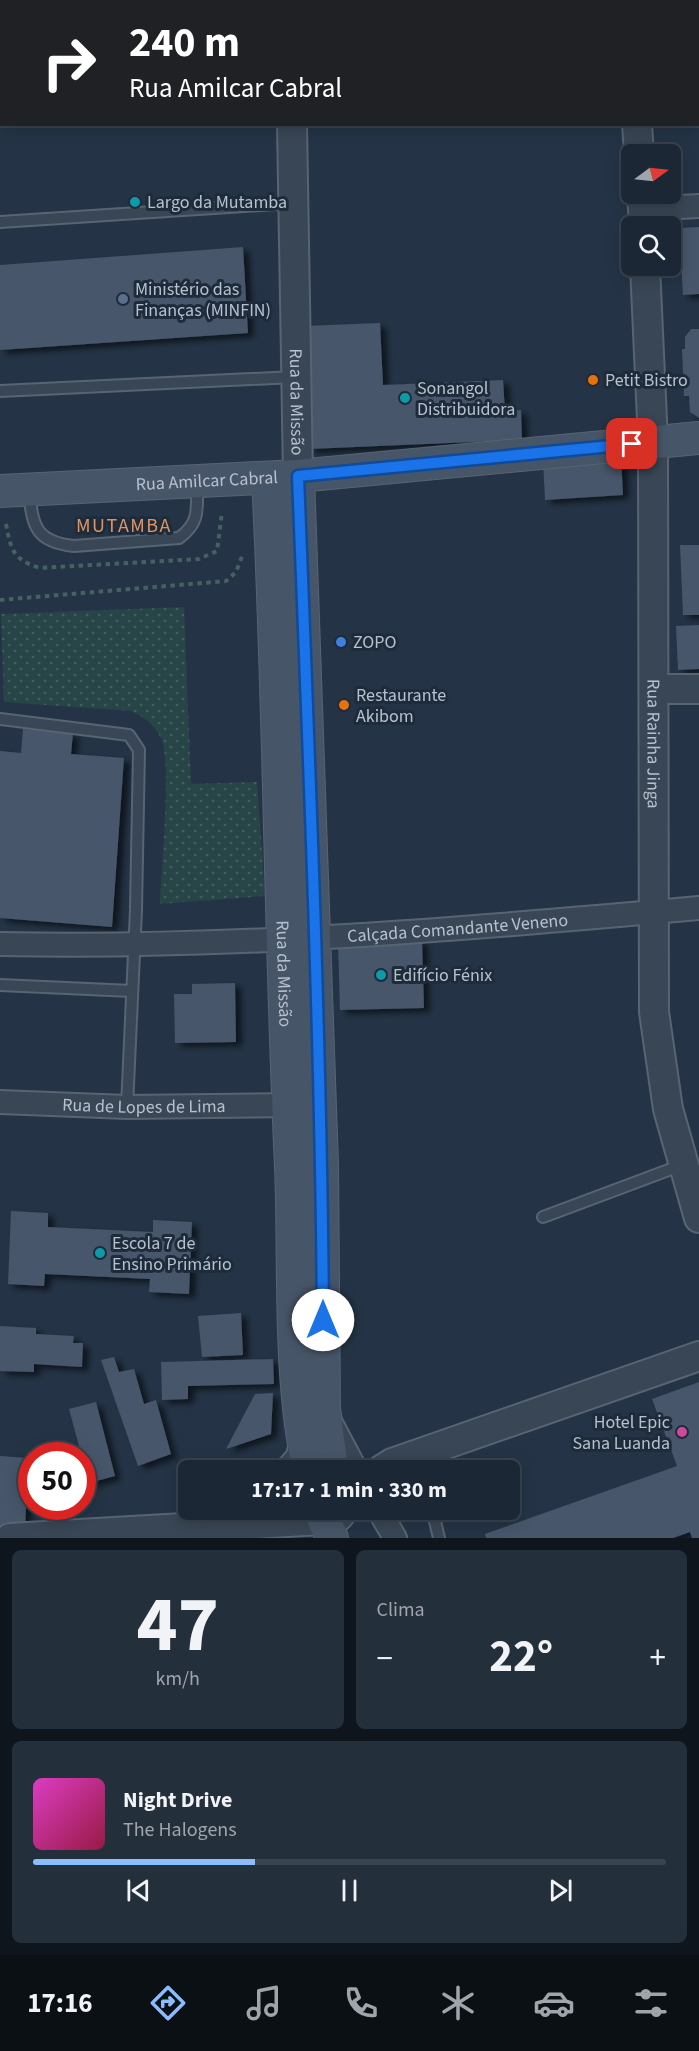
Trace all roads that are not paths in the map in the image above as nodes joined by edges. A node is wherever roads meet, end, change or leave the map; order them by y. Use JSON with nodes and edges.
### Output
{"nodes":[{"id":1,"x":292,"y":126,"type":"edge"},
{"id":2,"x":637,"y":126,"type":"edge"},
{"id":3,"x":638,"y":144,"type":"edge"},
{"id":4,"x":292,"y":203,"type":"junction"},
{"id":5,"x":699,"y":206,"type":"edge"},
{"id":6,"x":643,"y":210,"type":"edge"},
{"id":7,"x":0,"y":222,"type":"edge"},
{"id":8,"x":645,"y":276,"type":"edge"},
{"id":9,"x":295,"y":377,"type":"junction"},
{"id":10,"x":0,"y":391,"type":"edge"},
{"id":11,"x":699,"y":438,"type":"edge"},
{"id":12,"x":653,"y":442,"type":"junction"},
{"id":13,"x":283,"y":477,"type":"junction"},
{"id":14,"x":197,"y":482,"type":"junction"},
{"id":15,"x":14,"y":490,"type":"edge"},
{"id":16,"x":699,"y":688,"type":"edge"},
{"id":17,"x":655,"y":689,"type":"junction"},
{"id":18,"x":0,"y":719,"type":"edge"},
{"id":19,"x":699,"y":908,"type":"edge"},
{"id":20,"x":653,"y":912,"type":"junction"},
{"id":21,"x":315,"y":937,"type":"junction"},
{"id":22,"x":284,"y":939,"type":"junction"},
{"id":23,"x":0,"y":944,"type":"edge"},
{"id":24,"x":135,"y":944,"type":"junction"},
{"id":25,"x":0,"y":985,"type":"edge"},
{"id":26,"x":132,"y":992,"type":"junction"},
{"id":27,"x":0,"y":1102,"type":"edge"},
{"id":28,"x":319,"y":1104,"type":"junction"},
{"id":29,"x":287,"y":1105,"type":"junction"},
{"id":30,"x":127,"y":1107,"type":"junction"},
{"id":31,"x":682,"y":1165,"type":"junction"},
{"id":32,"x":543,"y":1217,"type":"dead end"},
{"id":33,"x":699,"y":1218,"type":"edge"},
{"id":34,"x":699,"y":1356,"type":"edge"},
{"id":35,"x":312,"y":1416,"type":"junction"},
{"id":36,"x":287,"y":1460,"type":"edge"},
{"id":37,"x":310,"y":1460,"type":"edge"},
{"id":38,"x":328,"y":1460,"type":"edge"},
{"id":39,"x":348,"y":1460,"type":"edge"},
{"id":40,"x":413,"y":1460,"type":"edge"},
{"id":41,"x":207,"y":1520,"type":"edge"},
{"id":42,"x":333,"y":1520,"type":"edge"},
{"id":43,"x":384,"y":1520,"type":"edge"},
{"id":44,"x":435,"y":1520,"type":"edge"},
{"id":45,"x":196,"y":1528,"type":"junction"},
{"id":46,"x":10,"y":1538,"type":"edge"},
{"id":47,"x":395,"y":1538,"type":"edge"},
{"id":48,"x":439,"y":1538,"type":"edge"}],
"edges":[{"from":1,"to":4,"type":"street","name":"Rua da Missão"},
{"from":2,"to":3,"type":"street"},
{"from":4,"to":7,"type":"lane"},
{"from":4,"to":9,"type":"street","name":"Rua da Missão"},
{"from":5,"to":6,"type":"street"},
{"from":8,"to":12,"type":"street","name":"Rua Rainha Jinga"},
{"from":9,"to":10,"type":"lane"},
{"from":9,"to":13,"type":"street","name":"Rua da Missão"},
{"from":11,"to":12,"type":"main road","name":"Rua Amilcar Cabral"},
{"from":12,"to":13,"type":"main road","name":"Rua Amilcar Cabral"},
{"from":12,"to":17,"type":"street","name":"Rua Rainha Jinga"},
{"from":13,"to":14,"type":"main road","name":"Rua Amilcar Cabral"},
{"from":13,"to":21,"type":"main road","name":"Rua da Missão"},
{"from":13,"to":22,"type":"main road","name":"Rua da Missão"},
{"from":14,"to":15,"type":"main road","name":"Rua Amilcar Cabral"},
{"from":14,"to":15,"type":"lane"},
{"from":16,"to":17,"type":"street"},
{"from":17,"to":20,"type":"street","name":"Rua Rainha Jinga"},
{"from":18,"to":24,"type":"lane"},
{"from":19,"to":20,"type":"street","name":"Calçada Comandante Veneno"},
{"from":20,"to":21,"type":"street","name":"Calçada Comandante Veneno"},
{"from":20,"to":31,"type":"street","name":"Rua Rainha Jinga"},
{"from":21,"to":22,"type":"street","name":"Calçada Comandante Veneno"},
{"from":21,"to":28,"type":"main road","name":"Rua da Missão"},
{"from":22,"to":24,"type":"street","name":"Calçada Comandante Veneno"},
{"from":22,"to":29,"type":"main road","name":"Rua da Missão"},
{"from":23,"to":24,"type":"street","name":"Calçada Comandante Veneno"},
{"from":24,"to":26,"type":"lane"},
{"from":25,"to":26,"type":"lane"},
{"from":26,"to":30,"type":"lane"},
{"from":27,"to":30,"type":"street","name":"Rua de Lopes de Lima"},
{"from":28,"to":29,"type":"street","name":"Rua de Lopes de Lima"},
{"from":28,"to":35,"type":"main road","name":"Rua da Missão"},
{"from":29,"to":30,"type":"street","name":"Rua de Lopes de Lima"},
{"from":29,"to":35,"type":"main road","name":"Rua da Missão"},
{"from":31,"to":32,"type":"lane"},
{"from":31,"to":33,"type":"street","name":"Rua Rainha Jinga"},
{"from":34,"to":40,"type":"street"},
{"from":35,"to":36,"type":"lane"},
{"from":35,"to":37,"type":"main road","name":"Rua da Missão"},
{"from":35,"to":38,"type":"main road","name":"Rua da Missão"},
{"from":35,"to":39,"type":"street"},
{"from":41,"to":45,"type":"lane"},
{"from":42,"to":45,"type":"street"},
{"from":43,"to":47,"type":"street"},
{"from":44,"to":48,"type":"lane"},
{"from":45,"to":46,"type":"street"}]}
